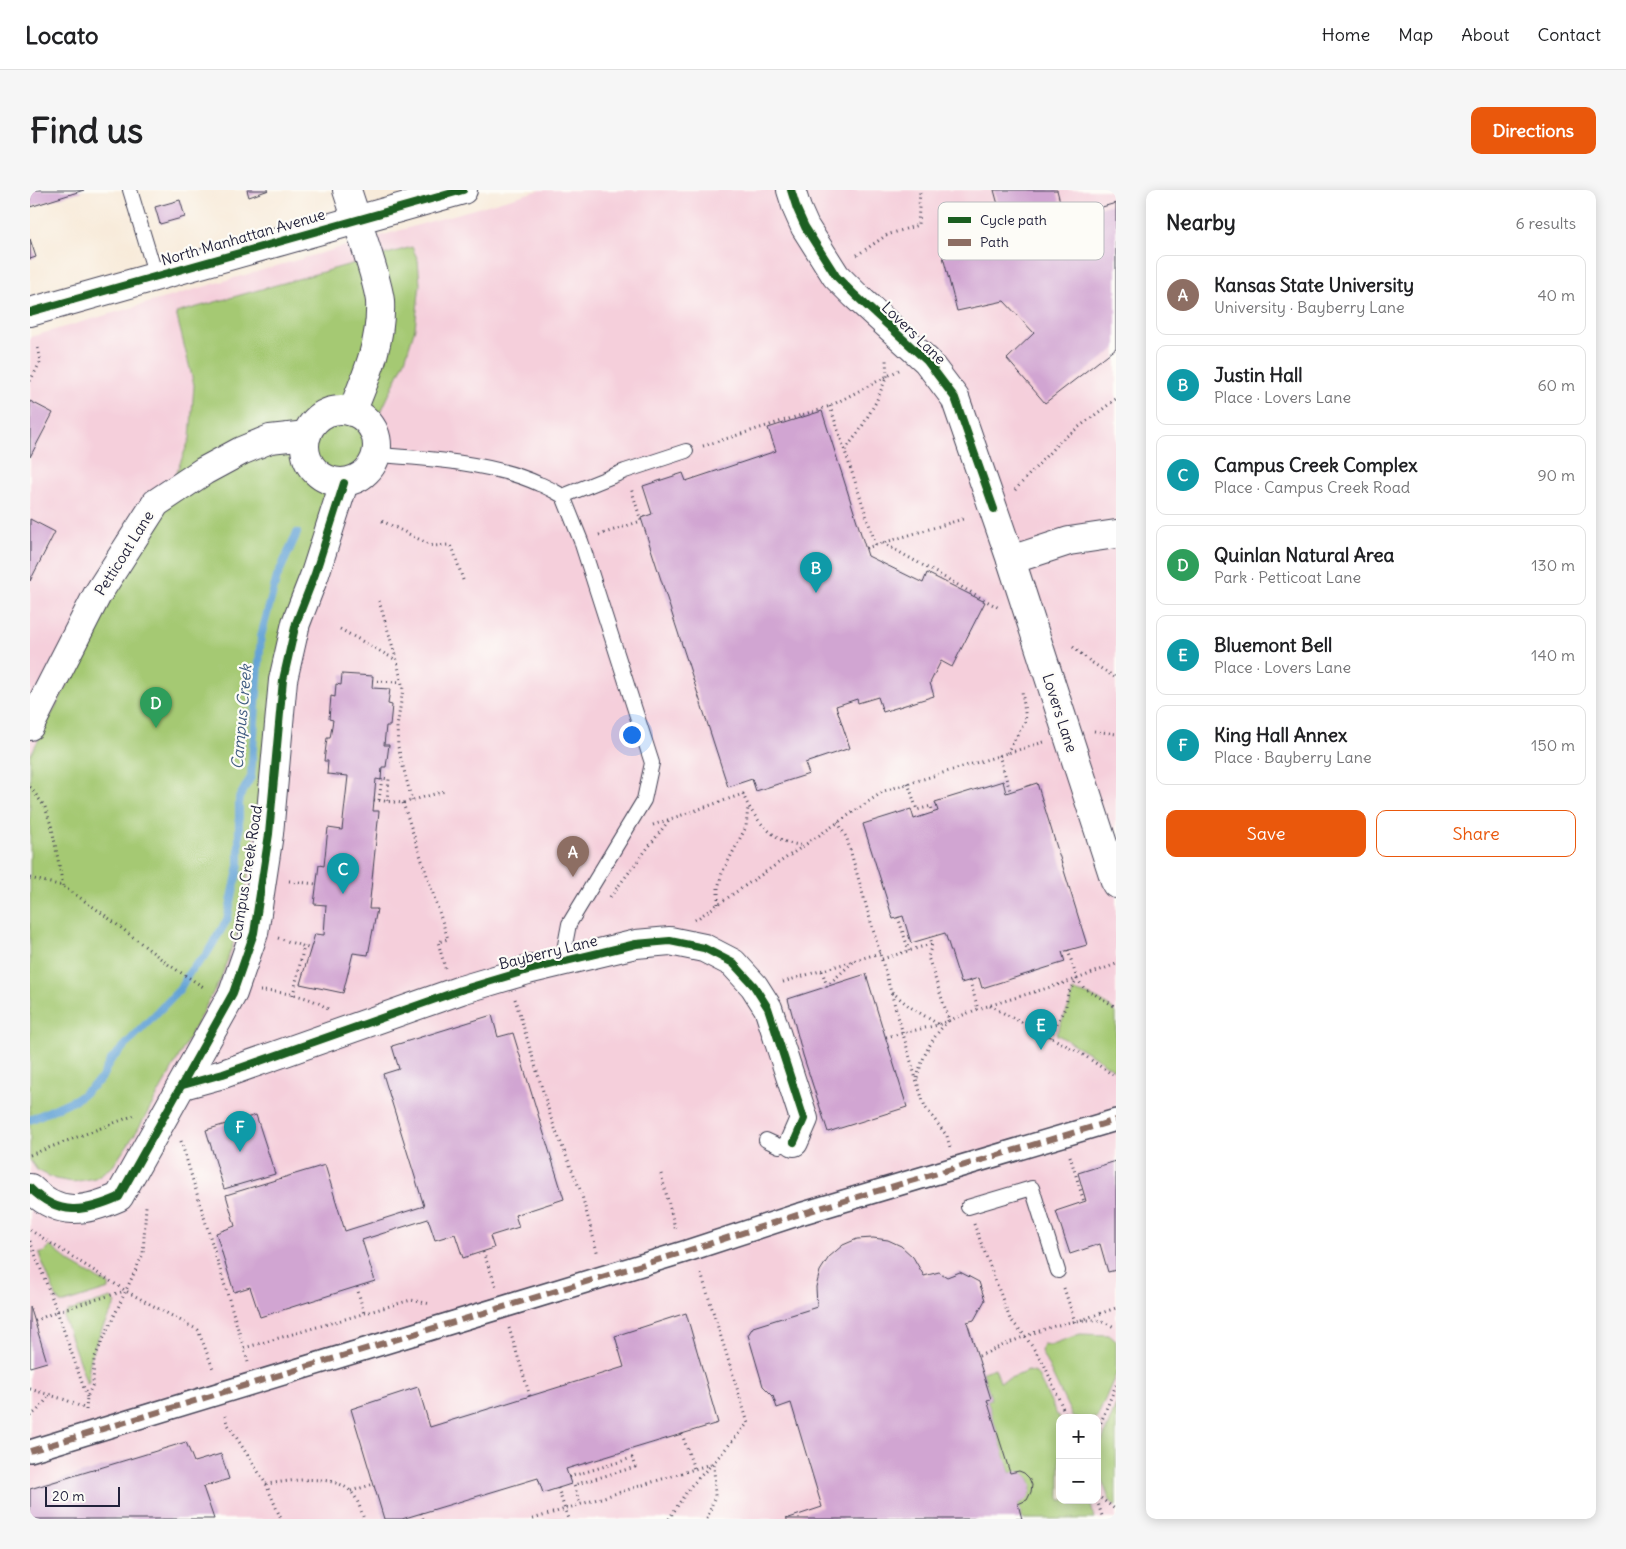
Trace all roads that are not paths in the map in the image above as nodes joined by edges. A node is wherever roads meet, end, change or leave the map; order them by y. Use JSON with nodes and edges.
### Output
{"nodes":[{"id":1,"x":130,"y":190,"type":"edge"},
{"id":2,"x":348,"y":190,"type":"edge"},
{"id":3,"x":463,"y":190,"type":"edge"},
{"id":4,"x":791,"y":190,"type":"edge"},
{"id":5,"x":356,"y":219,"type":"junction"},
{"id":6,"x":156,"y":276,"type":"junction"},
{"id":7,"x":30,"y":312,"type":"edge"},
{"id":8,"x":352,"y":412,"type":"junction"},
{"id":9,"x":307,"y":435,"type":"junction"},
{"id":10,"x":686,"y":451,"type":"road end"},
{"id":11,"x":377,"y":455,"type":"junction"},
{"id":12,"x":344,"y":483,"type":"junction"},
{"id":13,"x":563,"y":496,"type":"junction"},
{"id":14,"x":1116,"y":534,"type":"edge"},
{"id":15,"x":1011,"y":560,"type":"junction"},
{"id":16,"x":30,"y":726,"type":"edge"},
{"id":17,"x":1116,"y":884,"type":"edge"},
{"id":18,"x":565,"y":961,"type":"junction"},
{"id":19,"x":183,"y":1086,"type":"junction"},
{"id":20,"x":1116,"y":1120,"type":"edge"},
{"id":21,"x":766,"y":1140,"type":"dead end"},
{"id":22,"x":794,"y":1142,"type":"joint"},
{"id":23,"x":30,"y":1188,"type":"edge"},
{"id":24,"x":968,"y":1207,"type":"road end"},
{"id":25,"x":1058,"y":1271,"type":"road end"},
{"id":26,"x":30,"y":1451,"type":"edge"}],
"edges":[{"from":1,"to":6,"type":"lane"},
{"from":2,"to":5,"type":"street"},
{"from":3,"to":5,"type":"street","name":"North Manhattan Avenue"},
{"from":4,"to":15,"type":"street","name":"Lovers Lane"},
{"from":5,"to":6,"type":"street","name":"North Manhattan Avenue"},
{"from":5,"to":8,"type":"street"},
{"from":6,"to":7,"type":"street","name":"North Manhattan Avenue"},
{"from":8,"to":9,"type":"street"},
{"from":8,"to":11,"type":"street"},
{"from":9,"to":12,"type":"street"},
{"from":9,"to":16,"type":"street","name":"Petticoat Lane"},
{"from":10,"to":13,"type":"lane"},
{"from":11,"to":12,"type":"street"},
{"from":11,"to":13,"type":"lane"},
{"from":12,"to":19,"type":"street","name":"Campus Creek Road"},
{"from":13,"to":18,"type":"lane"},
{"from":14,"to":15,"type":"street"},
{"from":15,"to":17,"type":"street","name":"Lovers Lane"},
{"from":18,"to":19,"type":"street","name":"Bayberry Lane"},
{"from":18,"to":22,"type":"street","name":"Bayberry Lane"},
{"from":19,"to":23,"type":"street","name":"Campus Creek Road"},
{"from":20,"to":26,"type":"street"},
{"from":21,"to":22,"type":"lane"},
{"from":24,"to":25,"type":"lane"}]}
